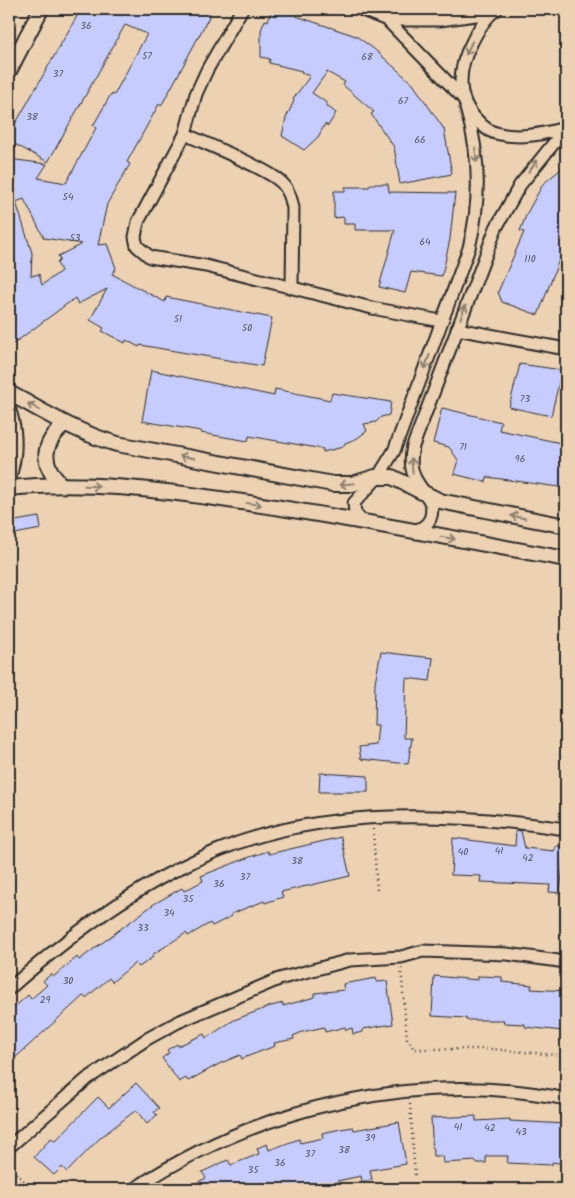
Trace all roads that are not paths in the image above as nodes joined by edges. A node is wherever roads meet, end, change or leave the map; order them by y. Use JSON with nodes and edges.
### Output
{"nodes":[{"id":1,"x":42,"y":9,"type":"edge"},
{"id":2,"x":242,"y":9,"type":"edge"},
{"id":3,"x":360,"y":9,"type":"edge"},
{"id":4,"x":493,"y":11,"type":"edge"},
{"id":5,"x":387,"y":20,"type":"junction"},
{"id":6,"x":9,"y":71,"type":"edge"},
{"id":7,"x":465,"y":103,"type":"junction"},
{"id":8,"x":566,"y":128,"type":"edge"},
{"id":9,"x":185,"y":134,"type":"junction"},
{"id":10,"x":292,"y":286,"type":"junction"},
{"id":11,"x":441,"y":321,"type":"junction"},
{"id":12,"x":457,"y":329,"type":"junction"},
{"id":13,"x":566,"y":349,"type":"edge"},
{"id":14,"x":9,"y":393,"type":"edge"},
{"id":15,"x":9,"y":412,"type":"edge"},
{"id":16,"x":64,"y":425,"type":"junction"},
{"id":17,"x":9,"y":475,"type":"edge"},
{"id":18,"x":378,"y":477,"type":"junction"},
{"id":19,"x":61,"y":485,"type":"junction"},
{"id":20,"x":9,"y":488,"type":"edge"},
{"id":21,"x":425,"y":494,"type":"junction"},
{"id":22,"x":361,"y":520,"type":"junction"},
{"id":23,"x":566,"y":526,"type":"edge"},
{"id":24,"x":411,"y":531,"type":"junction"},
{"id":25,"x":566,"y":559,"type":"edge"},
{"id":26,"x":566,"y":829,"type":"edge"},
{"id":27,"x":566,"y":962,"type":"edge"},
{"id":28,"x":9,"y":989,"type":"edge"},
{"id":29,"x":566,"y":1099,"type":"edge"},
{"id":30,"x":9,"y":1147,"type":"edge"},
{"id":31,"x":134,"y":1189,"type":"edge"}],
"edges":[{"from":1,"to":6,"type":"street"},
{"from":2,"to":9,"type":"street"},
{"from":3,"to":5,"type":"street"},
{"from":4,"to":5,"type":"street"},
{"from":4,"to":7,"type":"street","one_way":true},
{"from":5,"to":7,"type":"street"},
{"from":7,"to":8,"type":"street"},
{"from":7,"to":11,"type":"street","one_way":true},
{"from":12,"to":8,"type":"street","one_way":true},
{"from":9,"to":10,"type":"street"},
{"from":9,"to":10,"type":"street"},
{"from":10,"to":11,"type":"street"},
{"from":11,"to":18,"type":"street","one_way":true},
{"from":12,"to":13,"type":"street"},
{"from":21,"to":12,"type":"street","one_way":true},
{"from":16,"to":14,"type":"street","one_way":true},
{"from":15,"to":17,"type":"street"},
{"from":18,"to":16,"type":"street","one_way":true},
{"from":16,"to":19,"type":"street"},
{"from":18,"to":21,"type":"street"},
{"from":18,"to":22,"type":"street"},
{"from":19,"to":20,"type":"street"},
{"from":19,"to":22,"type":"street","one_way":true},
{"from":23,"to":21,"type":"street","one_way":true},
{"from":21,"to":24,"type":"street"},
{"from":22,"to":24,"type":"street"},
{"from":24,"to":25,"type":"street","one_way":true},
{"from":26,"to":28,"type":"street"},
{"from":27,"to":30,"type":"street"},
{"from":29,"to":31,"type":"street"}]}
